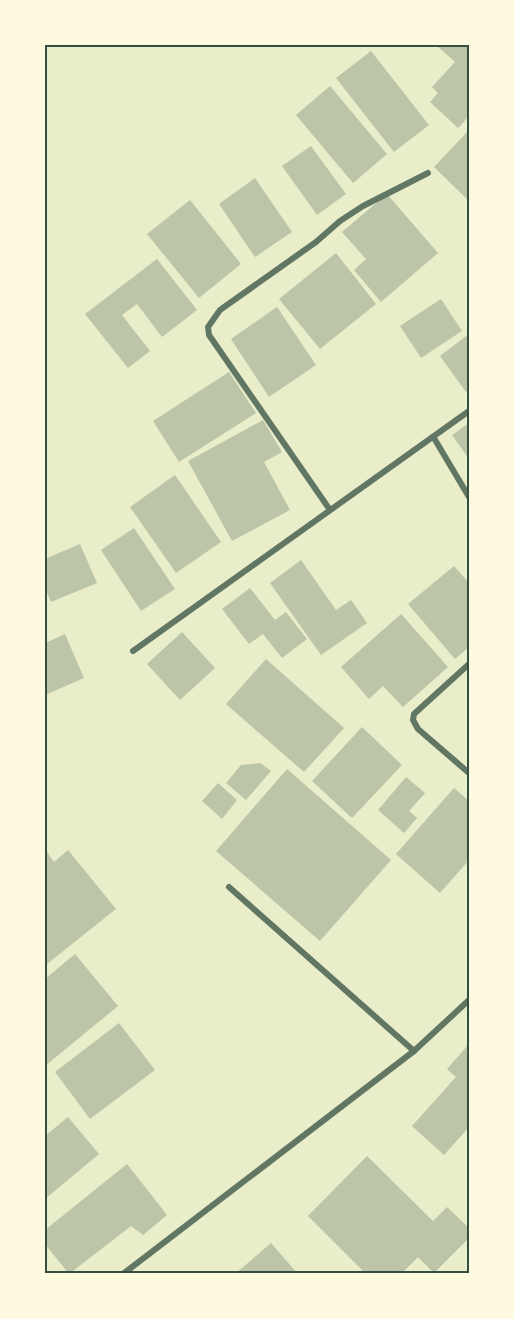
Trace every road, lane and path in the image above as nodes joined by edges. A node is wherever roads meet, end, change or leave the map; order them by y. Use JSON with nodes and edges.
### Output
{"nodes":[{"id":1,"x":428,"y":173,"type":"dead end"},
{"id":2,"x":469,"y":411,"type":"edge"},
{"id":3,"x":434,"y":438,"type":"junction"},
{"id":4,"x":469,"y":497,"type":"edge"},
{"id":5,"x":330,"y":510,"type":"junction"},
{"id":6,"x":134,"y":651,"type":"dead end"},
{"id":7,"x":469,"y":664,"type":"edge"},
{"id":8,"x":469,"y":773,"type":"edge"},
{"id":9,"x":229,"y":887,"type":"dead end"},
{"id":10,"x":469,"y":1000,"type":"edge"},
{"id":11,"x":414,"y":1051,"type":"junction"},
{"id":12,"x":123,"y":1274,"type":"edge"}],
"edges":[{"from":1,"to":5,"type":"street"},
{"from":2,"to":3,"type":"street"},
{"from":3,"to":4,"type":"street"},
{"from":3,"to":5,"type":"street"},
{"from":5,"to":6,"type":"street"},
{"from":7,"to":8,"type":"street"},
{"from":9,"to":11,"type":"street"},
{"from":10,"to":11,"type":"street"},
{"from":11,"to":12,"type":"street"}]}
